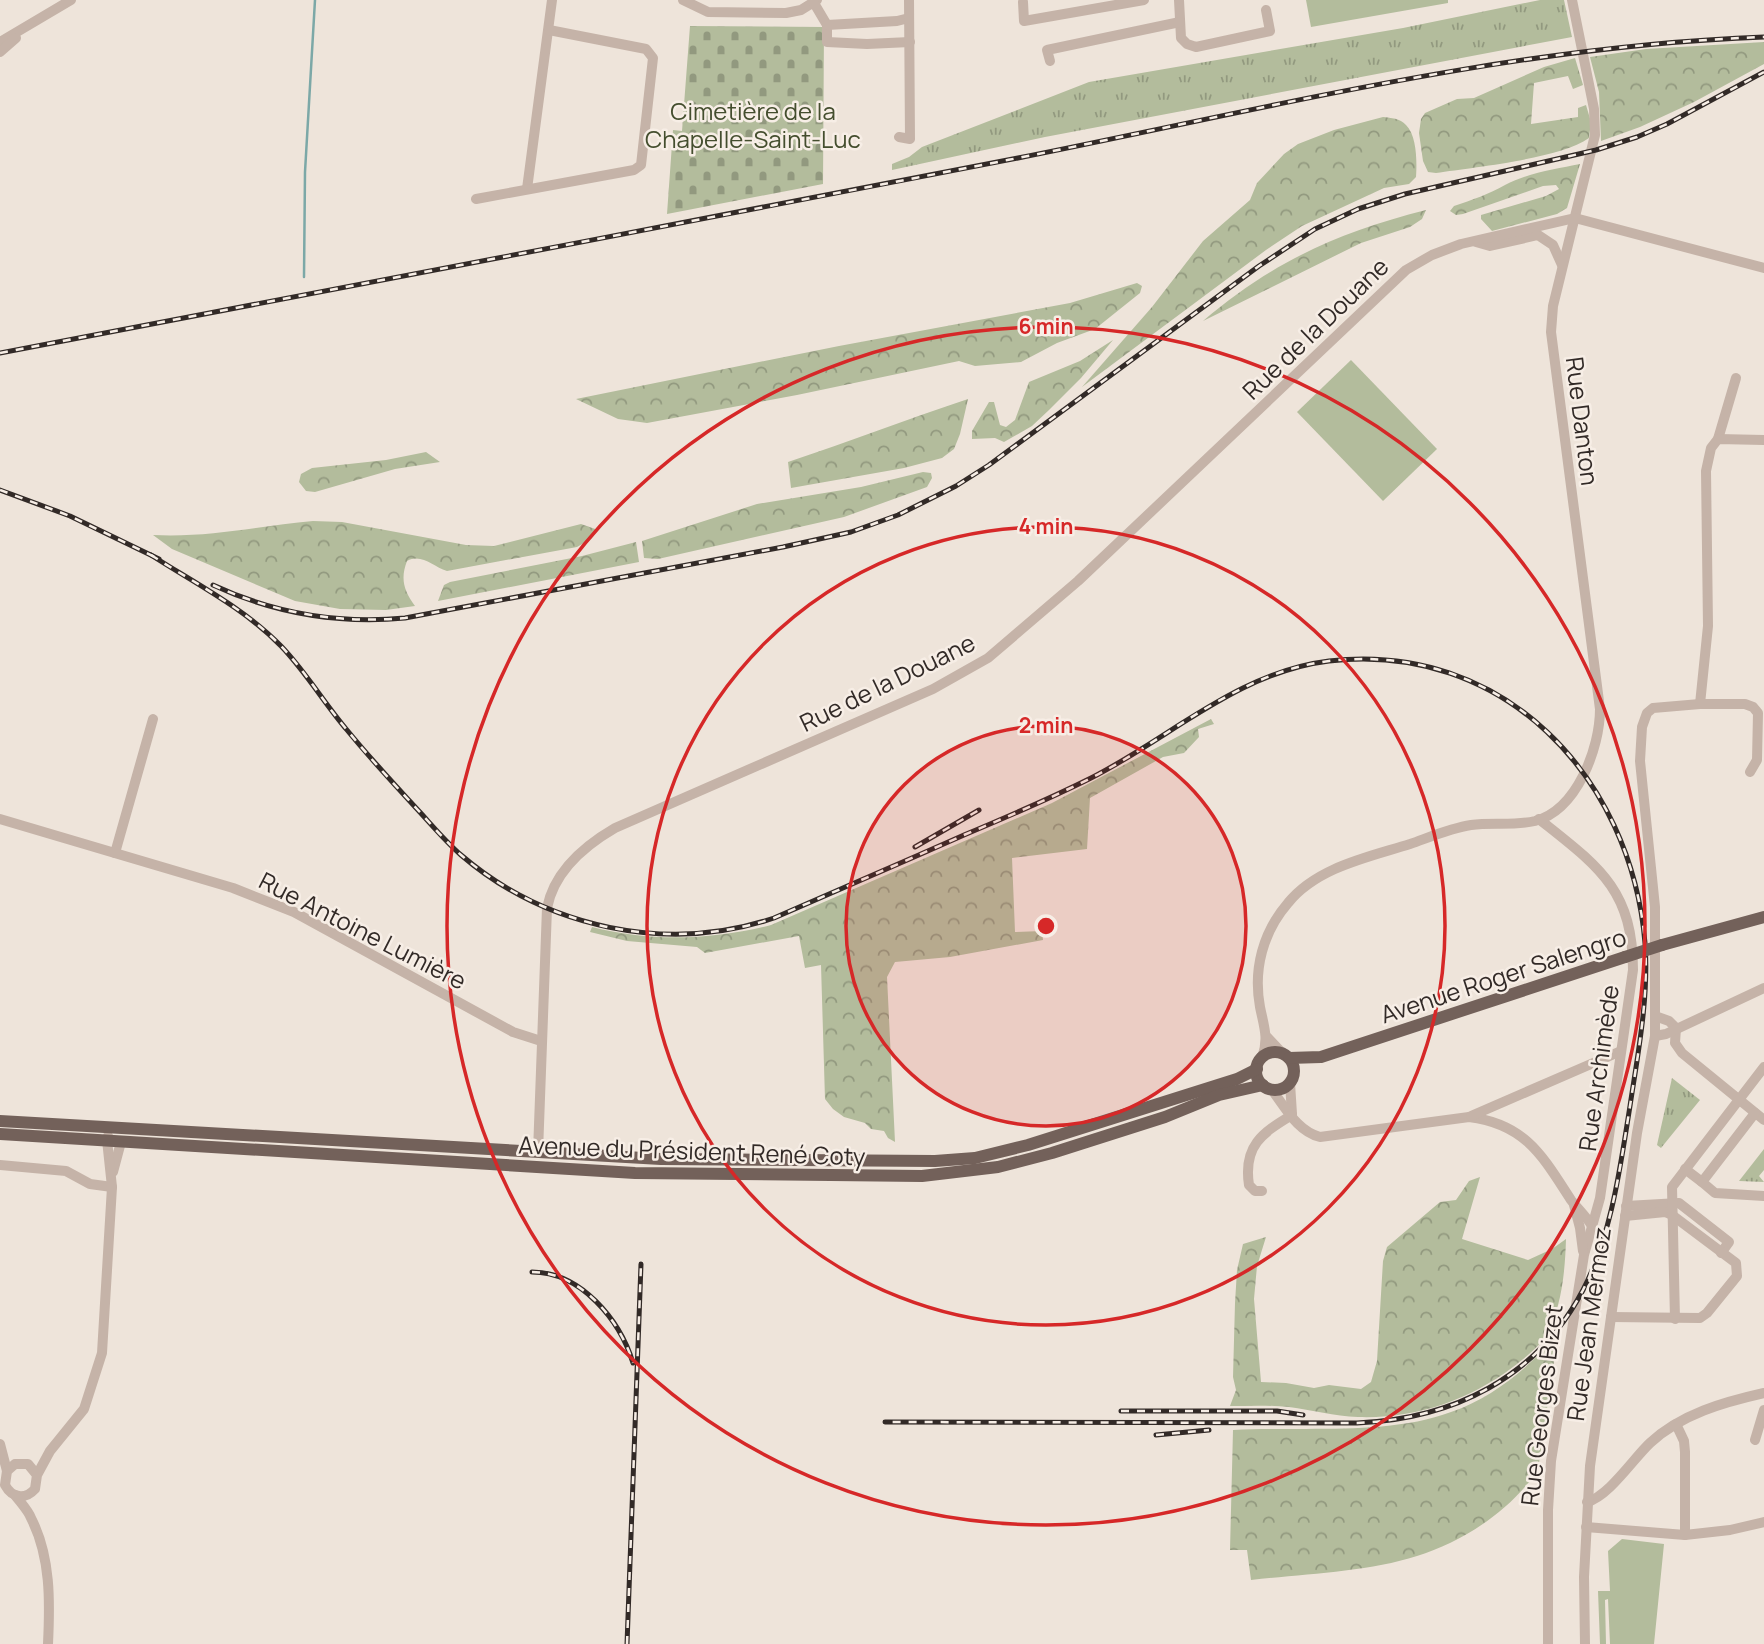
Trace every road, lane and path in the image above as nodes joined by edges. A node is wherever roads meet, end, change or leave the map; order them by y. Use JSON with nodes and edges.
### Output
{"nodes":[{"id":1,"x":71,"y":0,"type":"edge"},
{"id":2,"x":552,"y":0,"type":"edge"},
{"id":3,"x":683,"y":0,"type":"edge"},
{"id":4,"x":909,"y":0,"type":"edge"},
{"id":5,"x":1144,"y":0,"type":"edge"},
{"id":6,"x":1180,"y":0,"type":"edge"},
{"id":7,"x":816,"y":1,"type":"edge"},
{"id":8,"x":1023,"y":2,"type":"dead end"},
{"id":9,"x":696,"y":4,"type":"edge"},
{"id":10,"x":1573,"y":5,"type":"edge"},
{"id":11,"x":1266,"y":9,"type":"dead end"},
{"id":12,"x":909,"y":18,"type":"junction"},
{"id":13,"x":1180,"y":22,"type":"junction"},
{"id":14,"x":827,"y":25,"type":"junction"},
{"id":15,"x":23,"y":30,"type":"junction"},
{"id":16,"x":549,"y":30,"type":"junction"},
{"id":17,"x":0,"y":42,"type":"edge"},
{"id":18,"x":910,"y":42,"type":"junction"},
{"id":19,"x":0,"y":52,"type":"edge"},
{"id":20,"x":1050,"y":61,"type":"dead end"},
{"id":21,"x":899,"y":137,"type":"dead end"},
{"id":22,"x":527,"y":189,"type":"junction"},
{"id":23,"x":476,"y":199,"type":"dead end"},
{"id":24,"x":1574,"y":218,"type":"junction"},
{"id":25,"x":1472,"y":241,"type":"junction"},
{"id":26,"x":1563,"y":268,"type":"junction"},
{"id":27,"x":1764,"y":268,"type":"edge"},
{"id":28,"x":1736,"y":378,"type":"dead end"},
{"id":29,"x":1718,"y":439,"type":"junction"},
{"id":30,"x":1764,"y":440,"type":"edge"},
{"id":31,"x":1700,"y":704,"type":"junction"},
{"id":32,"x":153,"y":719,"type":"dead end"},
{"id":33,"x":1750,"y":772,"type":"dead end"},
{"id":34,"x":0,"y":819,"type":"edge"},
{"id":35,"x":1539,"y":820,"type":"junction"},
{"id":36,"x":115,"y":853,"type":"junction"},
{"id":37,"x":1764,"y":909,"type":"edge"},
{"id":38,"x":1764,"y":917,"type":"edge"},
{"id":39,"x":1699,"y":934,"type":"junction"},
{"id":40,"x":1764,"y":988,"type":"edge"},
{"id":41,"x":1656,"y":1016,"type":"junction"},
{"id":42,"x":1676,"y":1027,"type":"junction"},
{"id":43,"x":1655,"y":1036,"type":"junction"},
{"id":44,"x":1267,"y":1037,"type":"junction"},
{"id":45,"x":541,"y":1041,"type":"junction"},
{"id":46,"x":1621,"y":1051,"type":"junction"},
{"id":47,"x":1286,"y":1056,"type":"junction"},
{"id":48,"x":1321,"y":1057,"type":"junction"},
{"id":49,"x":1259,"y":1064,"type":"junction"},
{"id":50,"x":1764,"y":1067,"type":"edge"},
{"id":51,"x":1292,"y":1079,"type":"junction"},
{"id":52,"x":1267,"y":1087,"type":"junction"},
{"id":53,"x":1508,"y":1100,"type":"junction"},
{"id":54,"x":1739,"y":1100,"type":"junction"},
{"id":55,"x":1755,"y":1113,"type":"junction"},
{"id":56,"x":1292,"y":1115,"type":"junction"},
{"id":57,"x":1372,"y":1116,"type":"dead end"},
{"id":58,"x":1469,"y":1117,"type":"junction"},
{"id":59,"x":0,"y":1121,"type":"edge"},
{"id":60,"x":1764,"y":1121,"type":"edge"},
{"id":61,"x":1510,"y":1128,"type":"junction"},
{"id":62,"x":1377,"y":1129,"type":"junction"},
{"id":63,"x":152,"y":1130,"type":"junction"},
{"id":64,"x":0,"y":1134,"type":"edge"},
{"id":65,"x":107,"y":1140,"type":"junction"},
{"id":66,"x":121,"y":1142,"type":"junction"},
{"id":67,"x":538,"y":1152,"type":"junction"},
{"id":68,"x":0,"y":1165,"type":"edge"},
{"id":69,"x":537,"y":1167,"type":"junction"},
{"id":70,"x":1685,"y":1169,"type":"junction"},
{"id":71,"x":112,"y":1175,"type":"junction"},
{"id":72,"x":1702,"y":1182,"type":"junction"},
{"id":73,"x":112,"y":1187,"type":"junction"},
{"id":74,"x":1262,"y":1191,"type":"dead end"},
{"id":75,"x":1601,"y":1191,"type":"junction"},
{"id":76,"x":1764,"y":1196,"type":"edge"},
{"id":77,"x":1672,"y":1203,"type":"junction"},
{"id":78,"x":1574,"y":1204,"type":"junction"},
{"id":79,"x":1626,"y":1211,"type":"junction"},
{"id":80,"x":1672,"y":1215,"type":"junction"},
{"id":81,"x":1592,"y":1226,"type":"junction"},
{"id":82,"x":1721,"y":1252,"type":"junction"},
{"id":83,"x":1584,"y":1255,"type":"junction"},
{"id":84,"x":1611,"y":1317,"type":"junction"},
{"id":85,"x":1675,"y":1319,"type":"junction"},
{"id":86,"x":1764,"y":1394,"type":"edge"},
{"id":87,"x":1764,"y":1410,"type":"edge"},
{"id":88,"x":1676,"y":1424,"type":"junction"},
{"id":89,"x":1755,"y":1440,"type":"dead end"},
{"id":90,"x":1,"y":1446,"type":"edge"},
{"id":91,"x":50,"y":1451,"type":"junction"},
{"id":92,"x":24,"y":1464,"type":"junction"},
{"id":93,"x":7,"y":1471,"type":"junction"},
{"id":94,"x":37,"y":1475,"type":"junction"},
{"id":95,"x":35,"y":1489,"type":"junction"},
{"id":96,"x":15,"y":1495,"type":"junction"},
{"id":97,"x":1587,"y":1502,"type":"junction"},
{"id":98,"x":31,"y":1516,"type":"junction"},
{"id":99,"x":1764,"y":1522,"type":"edge"},
{"id":100,"x":1586,"y":1527,"type":"junction"},
{"id":101,"x":1685,"y":1535,"type":"junction"},
{"id":102,"x":48,"y":1644,"type":"edge"},
{"id":103,"x":1548,"y":1644,"type":"edge"},
{"id":104,"x":1585,"y":1644,"type":"edge"}],
"edges":[{"from":1,"to":15,"type":"street"},
{"from":2,"to":16,"type":"street"},
{"from":3,"to":9,"type":"street"},
{"from":4,"to":12,"type":"street"},
{"from":5,"to":8,"type":"street"},
{"from":6,"to":13,"type":"street"},
{"from":7,"to":9,"type":"street"},
{"from":7,"to":14,"type":"street"},
{"from":10,"to":24,"type":"street","name":"Rue Danton"},
{"from":11,"to":13,"type":"street"},
{"from":12,"to":14,"type":"street"},
{"from":12,"to":18,"type":"street"},
{"from":13,"to":20,"type":"street"},
{"from":14,"to":18,"type":"street"},
{"from":15,"to":17,"type":"street"},
{"from":15,"to":19,"type":"street"},
{"from":16,"to":22,"type":"street"},
{"from":16,"to":22,"type":"street"},
{"from":18,"to":21,"type":"street"},
{"from":22,"to":23,"type":"street"},
{"from":24,"to":25,"type":"street","name":"Rue de la Douane"},
{"from":24,"to":26,"type":"street","name":"Rue Danton"},
{"from":24,"to":27,"type":"street"},
{"from":25,"to":26,"type":"street","name":"Rue de la Douane"},
{"from":25,"to":45,"type":"street","name":"Rue de la Douane"},
{"from":26,"to":35,"type":"street","name":"Rue Danton"},
{"from":28,"to":29,"type":"street"},
{"from":29,"to":30,"type":"street"},
{"from":29,"to":31,"type":"street"},
{"from":31,"to":33,"type":"street"},
{"from":31,"to":41,"type":"street","name":"Rue Jean Mermoz"},
{"from":32,"to":36,"type":"street"},
{"from":34,"to":36,"type":"street","name":"Rue Antoine Lumière"},
{"from":35,"to":44,"type":"street"},
{"from":35,"to":46,"type":"street","name":"Rue Archimède"},
{"from":36,"to":45,"type":"street","name":"Rue Antoine Lumière"},
{"from":37,"to":39,"type":"main road","name":"Avenue Roger Salengro"},
{"from":38,"to":39,"type":"main road","name":"Avenue Roger Salengro"},
{"from":39,"to":48,"type":"main road","name":"Avenue Roger Salengro","bridge":true},
{"from":40,"to":42,"type":"street"},
{"from":41,"to":42,"type":"street"},
{"from":41,"to":43,"type":"street","name":"Rue Jean Mermoz"},
{"from":42,"to":43,"type":"street"},
{"from":42,"to":54,"type":"street"},
{"from":43,"to":79,"type":"street","name":"Rue Jean Mermoz"},
{"from":44,"to":47,"type":"street"},
{"from":44,"to":49,"type":"street"},
{"from":45,"to":67,"type":"street","name":"Rue de la Douane"},
{"from":46,"to":53,"type":"street"},
{"from":46,"to":75,"type":"street","name":"Rue Archimède"},
{"from":47,"to":48,"type":"main road","name":"Avenue Roger Salengro"},
{"from":47,"to":49,"type":"main road"},
{"from":47,"to":51,"type":"main road"},
{"from":48,"to":51,"type":"main road","name":"Avenue Roger Salengro"},
{"from":49,"to":52,"type":"main road"},
{"from":49,"to":67,"type":"main road","name":"Avenue du Président René Coty"},
{"from":50,"to":54,"type":"street"},
{"from":51,"to":52,"type":"main road"},
{"from":51,"to":56,"type":"street"},
{"from":52,"to":56,"type":"street","name":"Rue Georges Bizet"},
{"from":52,"to":69,"type":"main road","name":"Avenue du Président René Coty"},
{"from":53,"to":58,"type":"street"},
{"from":53,"to":61,"type":"street"},
{"from":54,"to":55,"type":"street"},
{"from":54,"to":70,"type":"street"},
{"from":55,"to":60,"type":"street"},
{"from":55,"to":72,"type":"street"},
{"from":56,"to":62,"type":"street","name":"Rue Georges Bizet"},
{"from":56,"to":74,"type":"street"},
{"from":57,"to":62,"type":"street"},
{"from":58,"to":61,"type":"street","name":"Rue Georges Bizet"},
{"from":58,"to":62,"type":"street","name":"Rue Georges Bizet"},
{"from":59,"to":63,"type":"main road","name":"Avenue du Président René Coty"},
{"from":61,"to":78,"type":"street","name":"Rue Georges Bizet"},
{"from":63,"to":65,"type":"street","name":"Avenue du Président René Coty"},
{"from":63,"to":67,"type":"main road","name":"Avenue du Président René Coty"},
{"from":64,"to":65,"type":"main road","name":"Avenue du Président René Coty"},
{"from":65,"to":66,"type":"main road","name":"Avenue du Président René Coty"},
{"from":65,"to":71,"type":"street"},
{"from":66,"to":69,"type":"main road","name":"Avenue du Président René Coty"},
{"from":66,"to":71,"type":"street"},
{"from":67,"to":69,"type":"main road"},
{"from":68,"to":73,"type":"street"},
{"from":70,"to":72,"type":"street"},
{"from":70,"to":77,"type":"street"},
{"from":71,"to":73,"type":"street"},
{"from":72,"to":76,"type":"street"},
{"from":73,"to":91,"type":"street"},
{"from":75,"to":78,"type":"street"},
{"from":75,"to":81,"type":"street","name":"Rue Archimède"},
{"from":77,"to":79,"type":"street"},
{"from":77,"to":80,"type":"street"},
{"from":77,"to":82,"type":"street"},
{"from":78,"to":81,"type":"street","name":"Rue Georges Bizet"},
{"from":78,"to":83,"type":"street","name":"Rue Georges Bizet"},
{"from":79,"to":80,"type":"street"},
{"from":79,"to":84,"type":"street","name":"Rue Jean Mermoz"},
{"from":80,"to":82,"type":"street"},
{"from":80,"to":85,"type":"street"},
{"from":81,"to":83,"type":"street","name":"Rue Georges Bizet"},
{"from":82,"to":85,"type":"street"},
{"from":83,"to":103,"type":"street","name":"Rue Georges Bizet"},
{"from":84,"to":85,"type":"street"},
{"from":84,"to":97,"type":"street","name":"Rue Jean Mermoz"},
{"from":86,"to":88,"type":"street"},
{"from":87,"to":89,"type":"street"},
{"from":88,"to":97,"type":"street"},
{"from":88,"to":101,"type":"street"},
{"from":90,"to":92,"type":"street"},
{"from":90,"to":93,"type":"street"},
{"from":91,"to":92,"type":"street"},
{"from":91,"to":94,"type":"street"},
{"from":92,"to":93,"type":"street"},
{"from":92,"to":94,"type":"street"},
{"from":93,"to":96,"type":"street"},
{"from":94,"to":95,"type":"street"},
{"from":95,"to":96,"type":"street"},
{"from":95,"to":98,"type":"street"},
{"from":96,"to":98,"type":"street"},
{"from":97,"to":100,"type":"street","name":"Rue Jean Mermoz"},
{"from":98,"to":102,"type":"street"},
{"from":99,"to":101,"type":"street"},
{"from":100,"to":101,"type":"street"},
{"from":100,"to":104,"type":"street","name":"Rue Jean Mermoz"}]}
